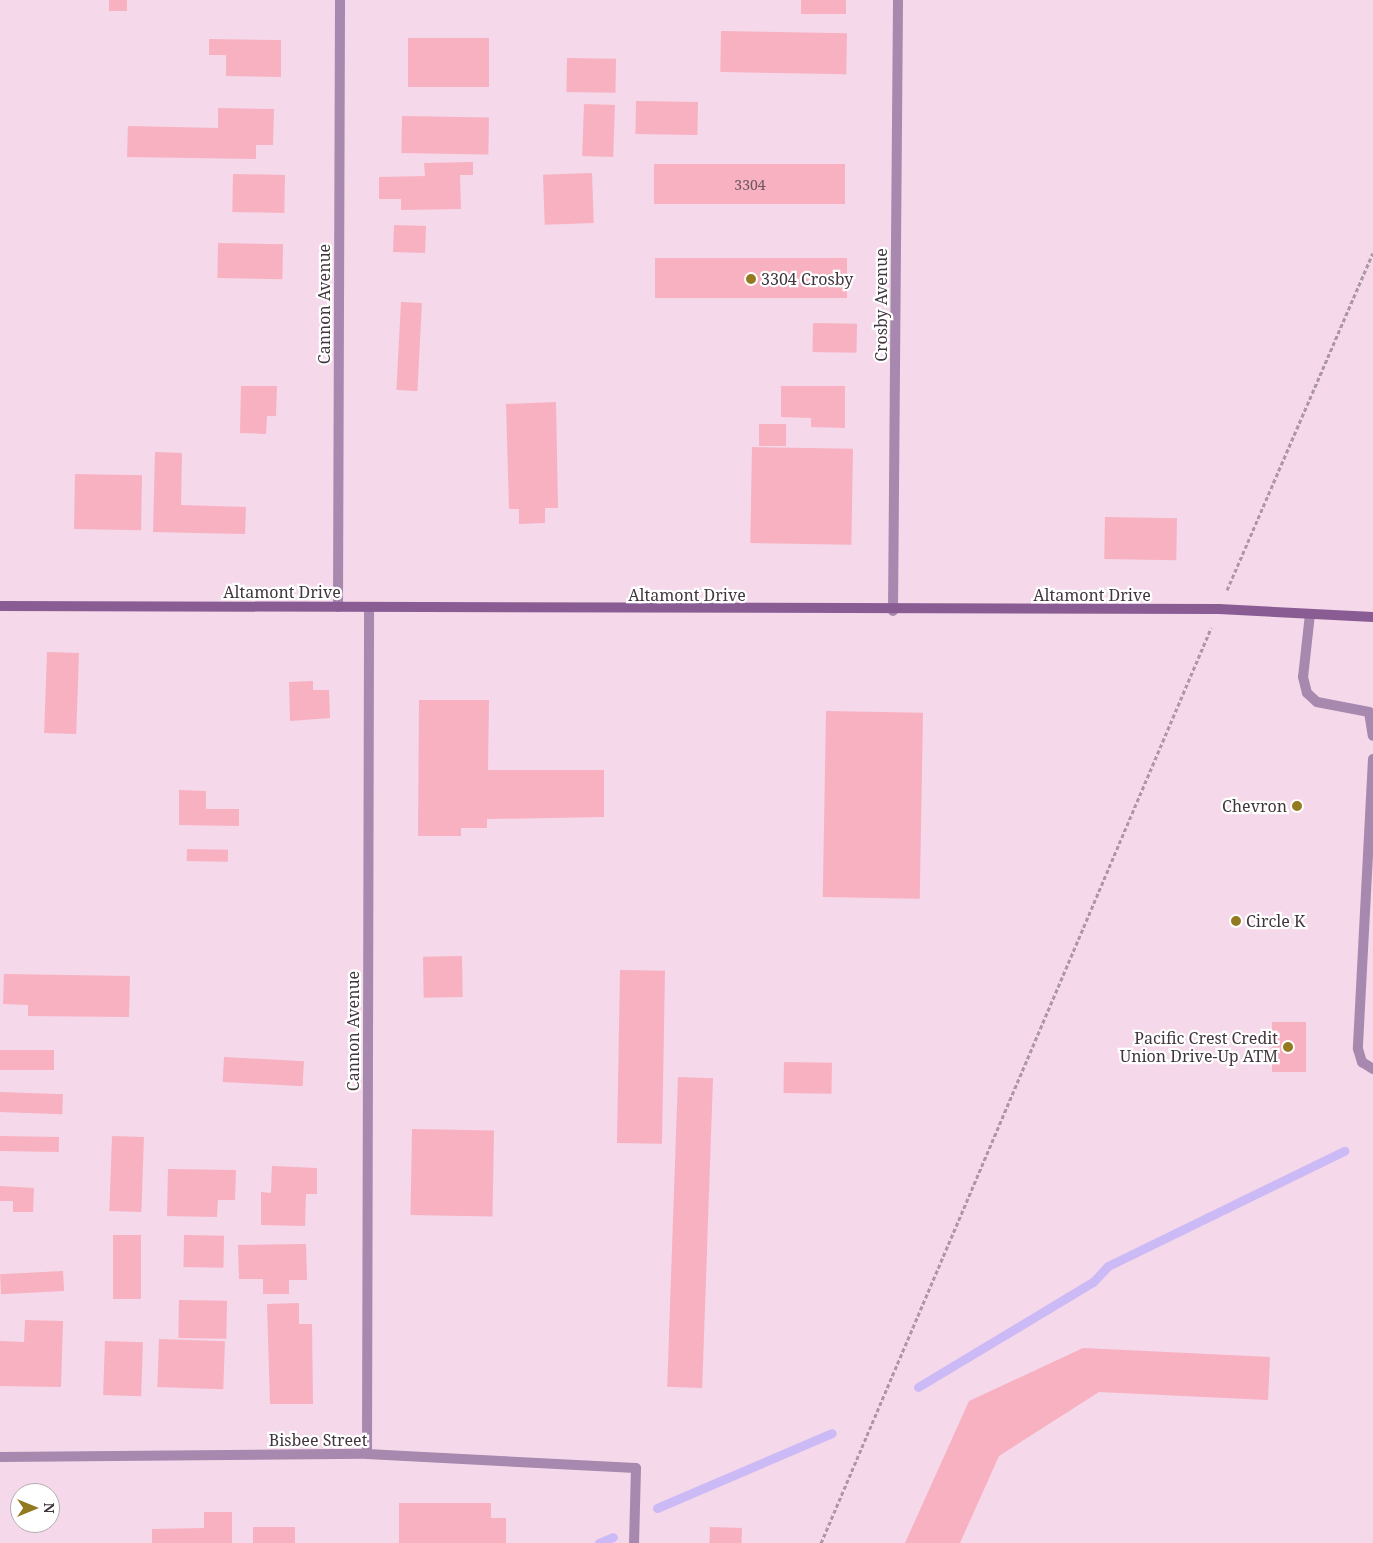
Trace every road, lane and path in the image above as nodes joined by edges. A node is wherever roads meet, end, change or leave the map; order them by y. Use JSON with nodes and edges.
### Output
{"nodes":[{"id":1,"x":340,"y":0,"type":"edge"},
{"id":2,"x":898,"y":0,"type":"edge"},
{"id":3,"x":1373,"y":253,"type":"edge"},
{"id":4,"x":0,"y":606,"type":"edge"},
{"id":5,"x":338,"y":607,"type":"junction"},
{"id":6,"x":369,"y":608,"type":"junction"},
{"id":7,"x":1219,"y":609,"type":"junction"},
{"id":8,"x":893,"y":611,"type":"junction"},
{"id":9,"x":1310,"y":614,"type":"junction"},
{"id":10,"x":1373,"y":617,"type":"edge"},
{"id":11,"x":1373,"y":736,"type":"edge"},
{"id":12,"x":1373,"y":759,"type":"edge"},
{"id":13,"x":1369,"y":895,"type":"edge"},
{"id":14,"x":1373,"y":1069,"type":"edge"},
{"id":15,"x":367,"y":1454,"type":"junction"},
{"id":16,"x":0,"y":1457,"type":"edge"},
{"id":17,"x":634,"y":1543,"type":"edge"},
{"id":18,"x":821,"y":1543,"type":"edge"}],
"edges":[{"from":1,"to":5,"type":"street","name":"Cannon Avenue"},
{"from":2,"to":8,"type":"street","name":"Crosby Avenue"},
{"from":3,"to":7,"type":"path"},
{"from":4,"to":5,"type":"main road","name":"Altamont Drive"},
{"from":5,"to":6,"type":"main road","name":"Altamont Drive"},
{"from":6,"to":8,"type":"main road","name":"Altamont Drive"},
{"from":6,"to":15,"type":"street","name":"Cannon Avenue"},
{"from":7,"to":8,"type":"main road","name":"Altamont Drive"},
{"from":7,"to":9,"type":"main road","name":"Altamont Drive"},
{"from":7,"to":18,"type":"path"},
{"from":9,"to":10,"type":"main road","name":"Altamont Drive"},
{"from":9,"to":11,"type":"street"},
{"from":12,"to":13,"type":"street"},
{"from":13,"to":14,"type":"street"},
{"from":15,"to":16,"type":"street","name":"Bisbee Street"},
{"from":15,"to":17,"type":"street","name":"Bisbee Street"}]}
